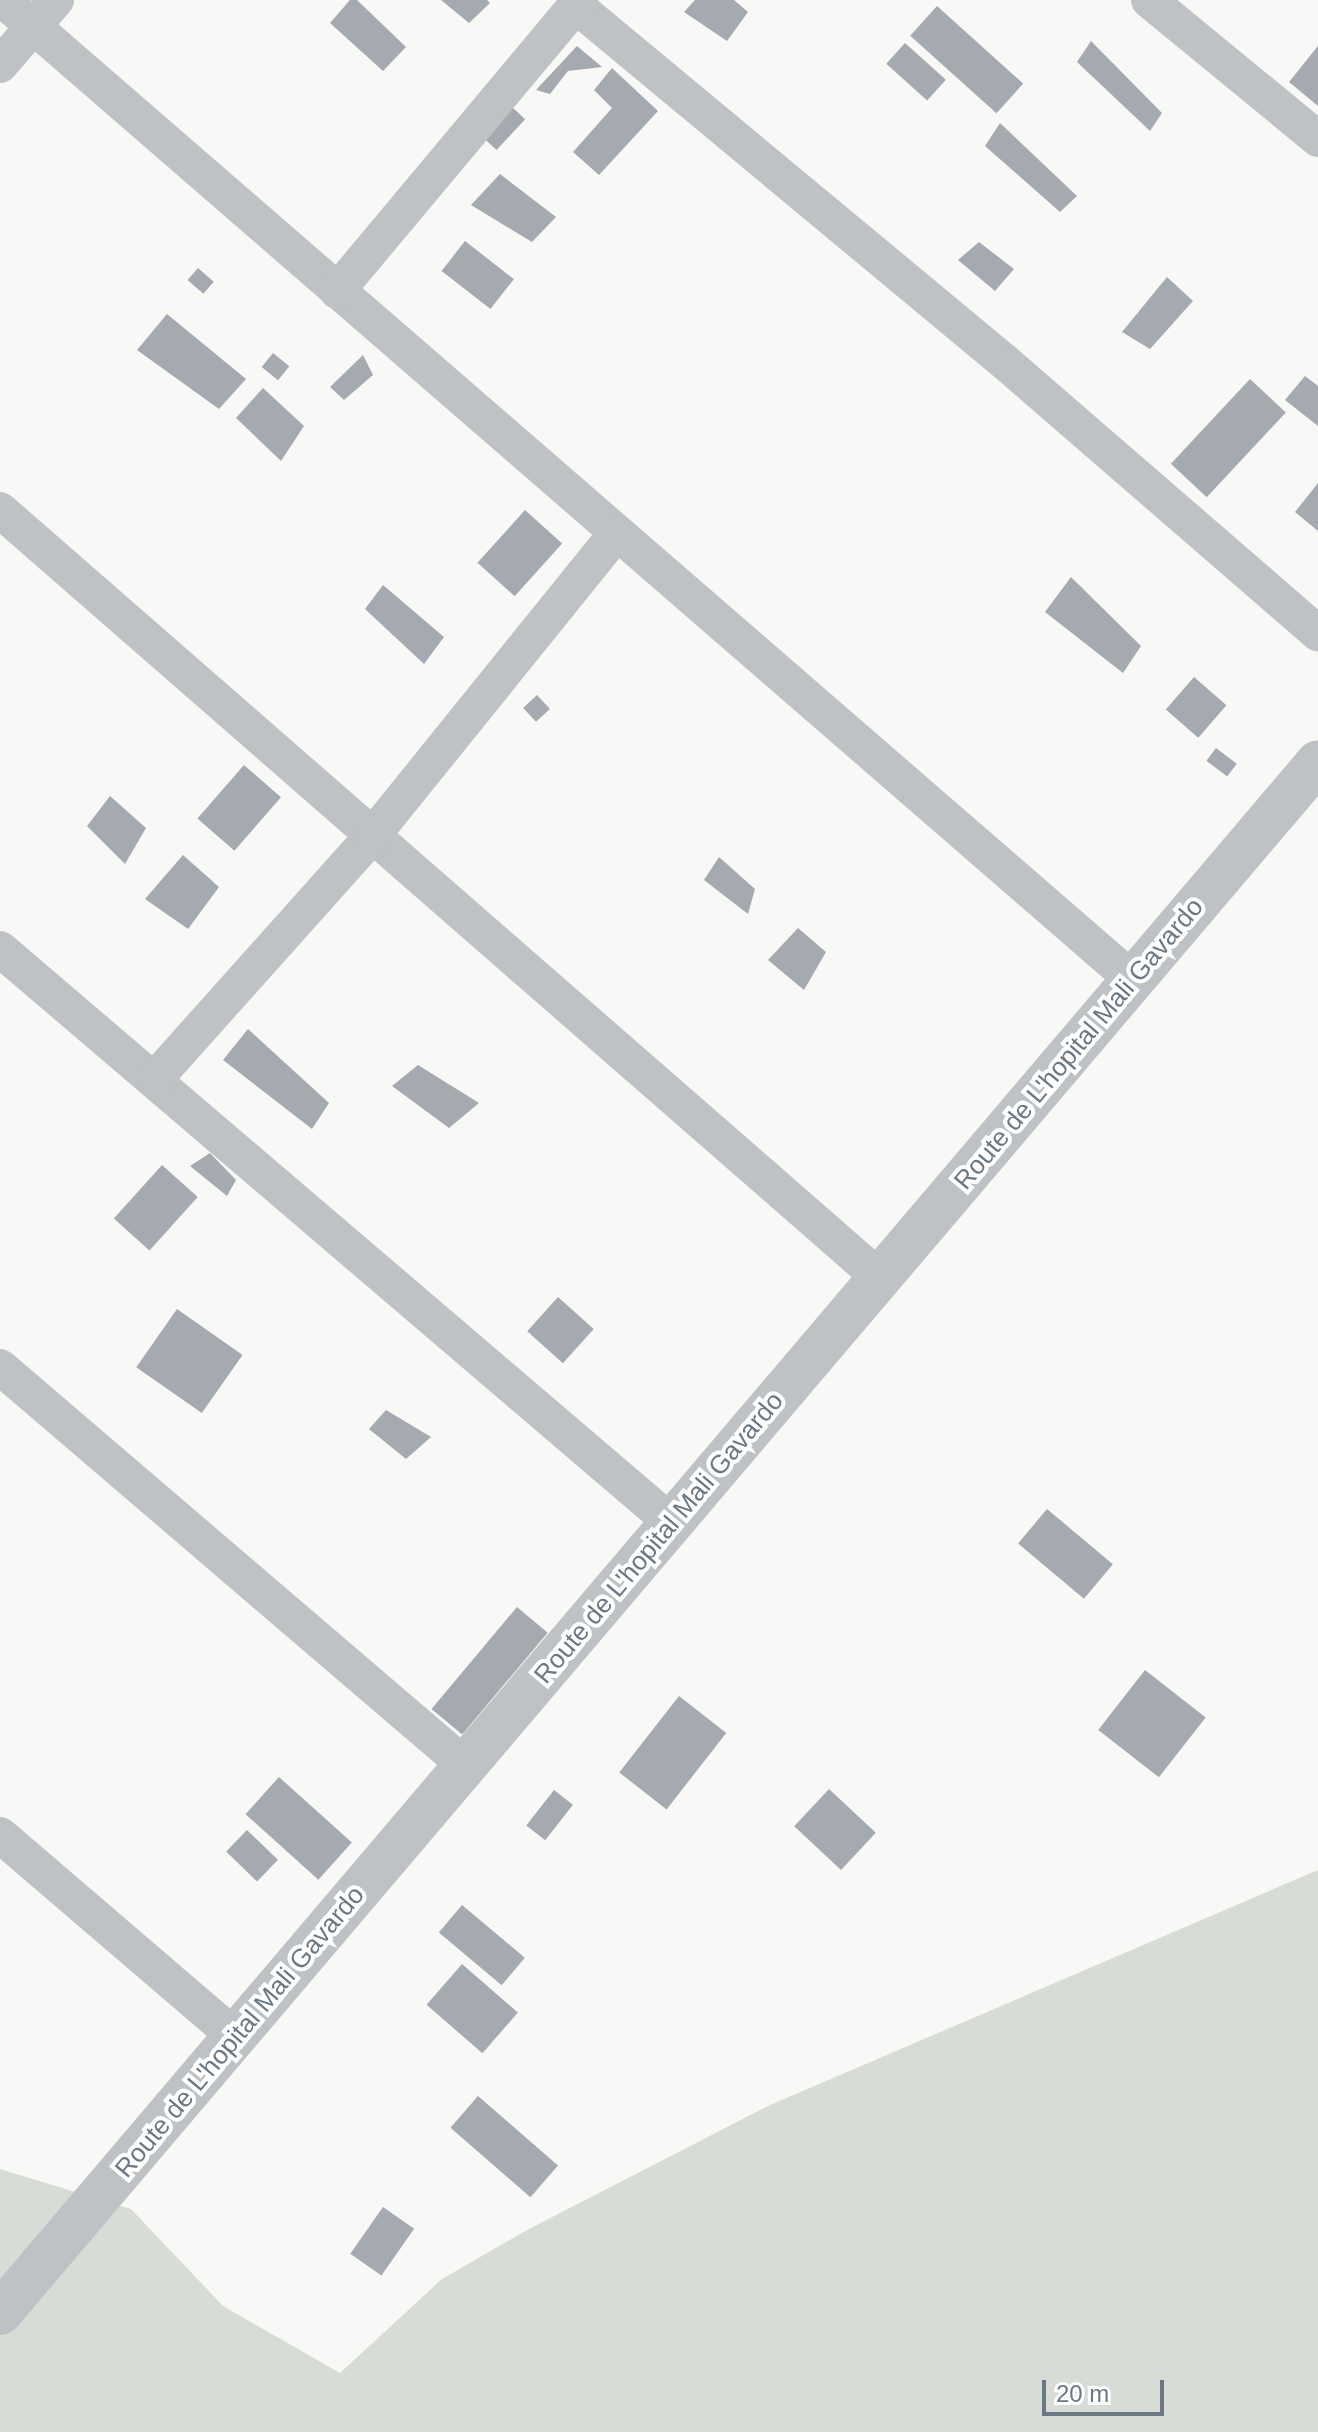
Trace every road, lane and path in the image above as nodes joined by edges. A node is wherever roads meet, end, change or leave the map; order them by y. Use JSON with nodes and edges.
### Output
{"nodes":[{"id":1,"x":3,"y":0,"type":"edge"},
{"id":2,"x":1149,"y":0,"type":"edge"},
{"id":3,"x":578,"y":2,"type":"edge"},
{"id":4,"x":45,"y":13,"type":"edge"},
{"id":5,"x":0,"y":65,"type":"edge"},
{"id":6,"x":1318,"y":139,"type":"edge"},
{"id":7,"x":337,"y":291,"type":"junction"},
{"id":8,"x":0,"y":510,"type":"edge"},
{"id":9,"x":617,"y":533,"type":"junction"},
{"id":10,"x":1318,"y":633,"type":"edge"},
{"id":11,"x":1318,"y":762,"type":"edge"},
{"id":12,"x":373,"y":835,"type":"junction"},
{"id":13,"x":0,"y":949,"type":"edge"},
{"id":14,"x":1133,"y":980,"type":"junction"},
{"id":15,"x":154,"y":1080,"type":"junction"},
{"id":16,"x":880,"y":1278,"type":"junction"},
{"id":17,"x":0,"y":1367,"type":"edge"},
{"id":18,"x":672,"y":1523,"type":"junction"},
{"id":19,"x":466,"y":1766,"type":"junction"},
{"id":20,"x":0,"y":1835,"type":"edge"},
{"id":21,"x":236,"y":2037,"type":"junction"},
{"id":22,"x":0,"y":2313,"type":"edge"}],
"edges":[{"from":1,"to":4,"type":"street"},
{"from":2,"to":6,"type":"street"},
{"from":3,"to":7,"type":"street"},
{"from":3,"to":10,"type":"street"},
{"from":4,"to":5,"type":"street"},
{"from":4,"to":7,"type":"street"},
{"from":7,"to":9,"type":"street"},
{"from":8,"to":12,"type":"street"},
{"from":9,"to":12,"type":"street"},
{"from":9,"to":14,"type":"street"},
{"from":11,"to":14,"type":"street","name":"Route de L'hopital Mali Gavardo"},
{"from":12,"to":15,"type":"street"},
{"from":12,"to":16,"type":"street"},
{"from":13,"to":15,"type":"street"},
{"from":14,"to":16,"type":"street","name":"Route de L'hopital Mali Gavardo"},
{"from":15,"to":18,"type":"street"},
{"from":16,"to":18,"type":"street","name":"Route de L'hopital Mali Gavardo"},
{"from":17,"to":19,"type":"street"},
{"from":18,"to":19,"type":"street","name":"Route de L'hopital Mali Gavardo"},
{"from":19,"to":21,"type":"street","name":"Route de L'hopital Mali Gavardo"},
{"from":20,"to":21,"type":"street"},
{"from":21,"to":22,"type":"street","name":"Route de L'hopital Mali Gavardo"}]}
